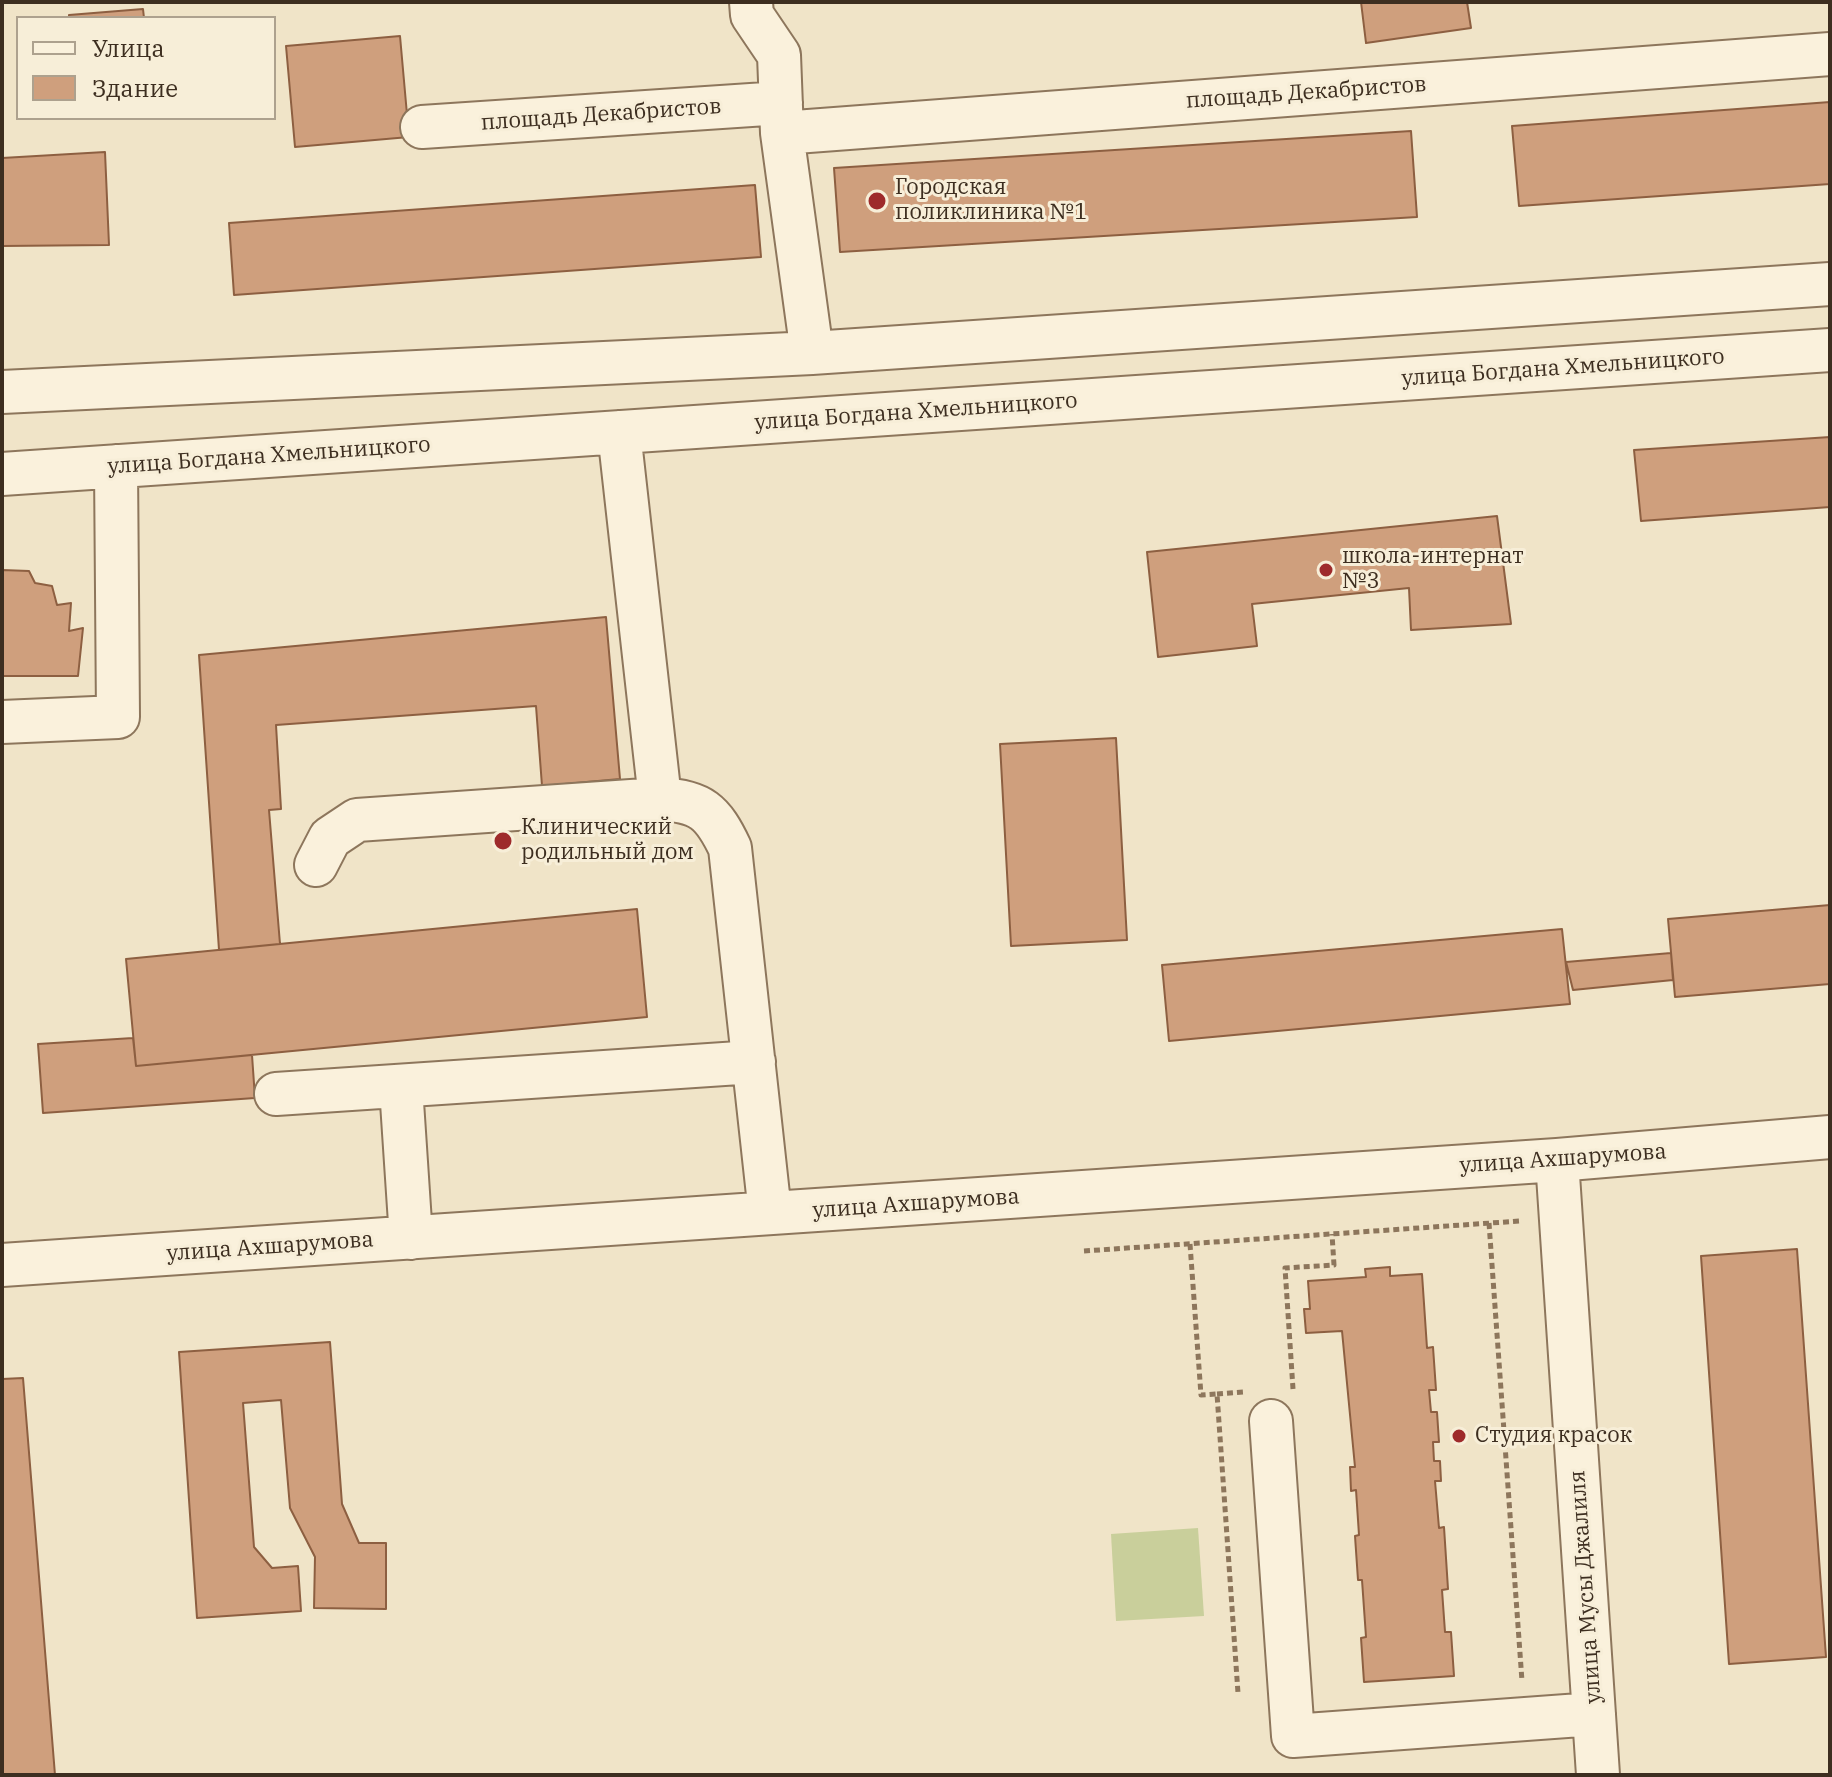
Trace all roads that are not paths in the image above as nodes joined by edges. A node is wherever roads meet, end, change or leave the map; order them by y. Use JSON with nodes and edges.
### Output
{"nodes":[{"id":1,"x":751,"y":2,"type":"edge"},
{"id":2,"x":1830,"y":54,"type":"edge"},
{"id":3,"x":781,"y":118,"type":"junction"},
{"id":4,"x":422,"y":127,"type":"dead end"},
{"id":5,"x":1830,"y":284,"type":"edge"},
{"id":6,"x":1830,"y":350,"type":"edge"},
{"id":7,"x":812,"y":353,"type":"junction"},
{"id":8,"x":2,"y":392,"type":"edge"},
{"id":9,"x":619,"y":432,"type":"junction"},
{"id":10,"x":116,"y":466,"type":"junction"},
{"id":11,"x":2,"y":474,"type":"edge"},
{"id":12,"x":2,"y":722,"type":"edge"},
{"id":13,"x":660,"y":799,"type":"junction"},
{"id":14,"x":316,"y":865,"type":"dead end"},
{"id":15,"x":754,"y":1062,"type":"junction"},
{"id":16,"x":401,"y":1087,"type":"junction"},
{"id":17,"x":276,"y":1094,"type":"dead end"},
{"id":18,"x":1830,"y":1137,"type":"edge"},
{"id":19,"x":1557,"y":1160,"type":"junction"},
{"id":20,"x":770,"y":1213,"type":"junction"},
{"id":21,"x":411,"y":1238,"type":"junction"},
{"id":22,"x":2,"y":1265,"type":"edge"},
{"id":23,"x":1265,"y":1401,"type":"road end"},
{"id":24,"x":1594,"y":1714,"type":"junction"},
{"id":25,"x":1598,"y":1775,"type":"edge"}],
"edges":[{"from":1,"to":3,"type":"street"},
{"from":2,"to":3,"type":"street","name":"площадь Декабристов"},
{"from":3,"to":4,"type":"street","name":"площадь Декабристов"},
{"from":3,"to":7,"type":"street"},
{"from":5,"to":7,"type":"street"},
{"from":6,"to":9,"type":"street","name":"улица Богдана Хмельницкого"},
{"from":7,"to":8,"type":"street"},
{"from":9,"to":10,"type":"street","name":"улица Богдана Хмельницкого"},
{"from":9,"to":13,"type":"street"},
{"from":10,"to":11,"type":"street","name":"улица Богдана Хмельницкого"},
{"from":10,"to":12,"type":"street"},
{"from":13,"to":14,"type":"street"},
{"from":13,"to":15,"type":"street"},
{"from":15,"to":16,"type":"street"},
{"from":15,"to":20,"type":"street"},
{"from":16,"to":17,"type":"street"},
{"from":16,"to":21,"type":"street"},
{"from":18,"to":19,"type":"street","name":"улица Ахшарумова"},
{"from":19,"to":20,"type":"street","name":"улица Ахшарумова"},
{"from":19,"to":24,"type":"street","name":"улица Мусы Джалиля"},
{"from":20,"to":21,"type":"street","name":"улица Ахшарумова"},
{"from":21,"to":22,"type":"street","name":"улица Ахшарумова"},
{"from":23,"to":24,"type":"street"},
{"from":24,"to":25,"type":"street","name":"улица Мусы Джалиля"}]}
